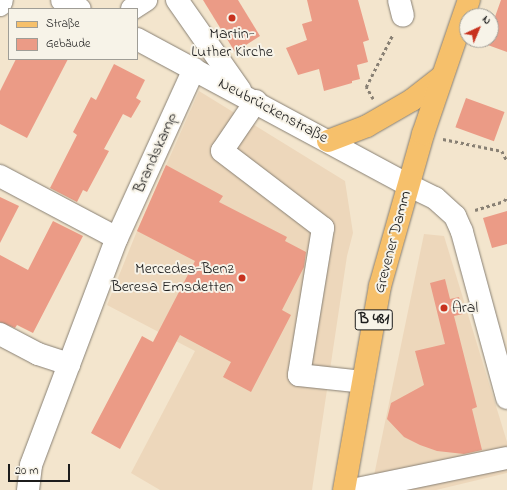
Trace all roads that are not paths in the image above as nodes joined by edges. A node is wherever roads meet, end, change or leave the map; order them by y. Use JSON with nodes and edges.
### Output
{"nodes":[{"id":1,"x":2,"y":0,"type":"edge"},
{"id":2,"x":62,"y":0,"type":"edge"},
{"id":3,"x":146,"y":0,"type":"edge"},
{"id":4,"x":177,"y":0,"type":"edge"},
{"id":5,"x":469,"y":0,"type":"edge"},
{"id":6,"x":0,"y":5,"type":"edge"},
{"id":7,"x":78,"y":8,"type":"edge"},
{"id":8,"x":134,"y":8,"type":"edge"},
{"id":9,"x":138,"y":40,"type":"edge"},
{"id":10,"x":194,"y":68,"type":"junction"},
{"id":11,"x":441,"y":77,"type":"junction"},
{"id":12,"x":249,"y":98,"type":"junction"},
{"id":13,"x":328,"y":141,"type":"junction"},
{"id":14,"x":0,"y":176,"type":"edge"},
{"id":15,"x":408,"y":185,"type":"junction"},
{"id":16,"x":118,"y":238,"type":"junction"},
{"id":17,"x":0,"y":334,"type":"edge"},
{"id":18,"x":68,"y":364,"type":"junction"},
{"id":19,"x":363,"y":382,"type":"junction"},
{"id":20,"x":507,"y":398,"type":"edge"},
{"id":21,"x":507,"y":458,"type":"edge"},
{"id":22,"x":28,"y":490,"type":"edge"},
{"id":23,"x":344,"y":490,"type":"edge"},
{"id":24,"x":352,"y":490,"type":"edge"}],
"edges":[{"from":1,"to":6,"type":"street"},
{"from":2,"to":7,"type":"street"},
{"from":3,"to":8,"type":"street"},
{"from":4,"to":12,"type":"street"},
{"from":5,"to":11,"type":"main road","name":"Grevener Damm","number":"B 481"},
{"from":9,"to":10,"type":"street","name":"Neubrückenstraße"},
{"from":10,"to":12,"type":"street","name":"Neubrückenstraße"},
{"from":10,"to":16,"type":"street","name":"Brandskamp"},
{"from":11,"to":13,"type":"main road"},
{"from":11,"to":15,"type":"main road","name":"Grevener Damm","number":"B 481"},
{"from":12,"to":13,"type":"street","name":"Neubrückenstraße"},
{"from":12,"to":19,"type":"street"},
{"from":13,"to":15,"type":"street","name":"Neubrückenstraße"},
{"from":14,"to":16,"type":"street"},
{"from":15,"to":19,"type":"main road","name":"Grevener Damm","number":"B 481"},
{"from":15,"to":20,"type":"street","name":"Neubrückenstraße"},
{"from":16,"to":18,"type":"street","name":"Brandskamp"},
{"from":17,"to":18,"type":"street"},
{"from":18,"to":22,"type":"street","name":"Brandskamp"},
{"from":19,"to":23,"type":"main road","name":"Grevener Damm","number":"B 481"},
{"from":21,"to":24,"type":"street"}]}
